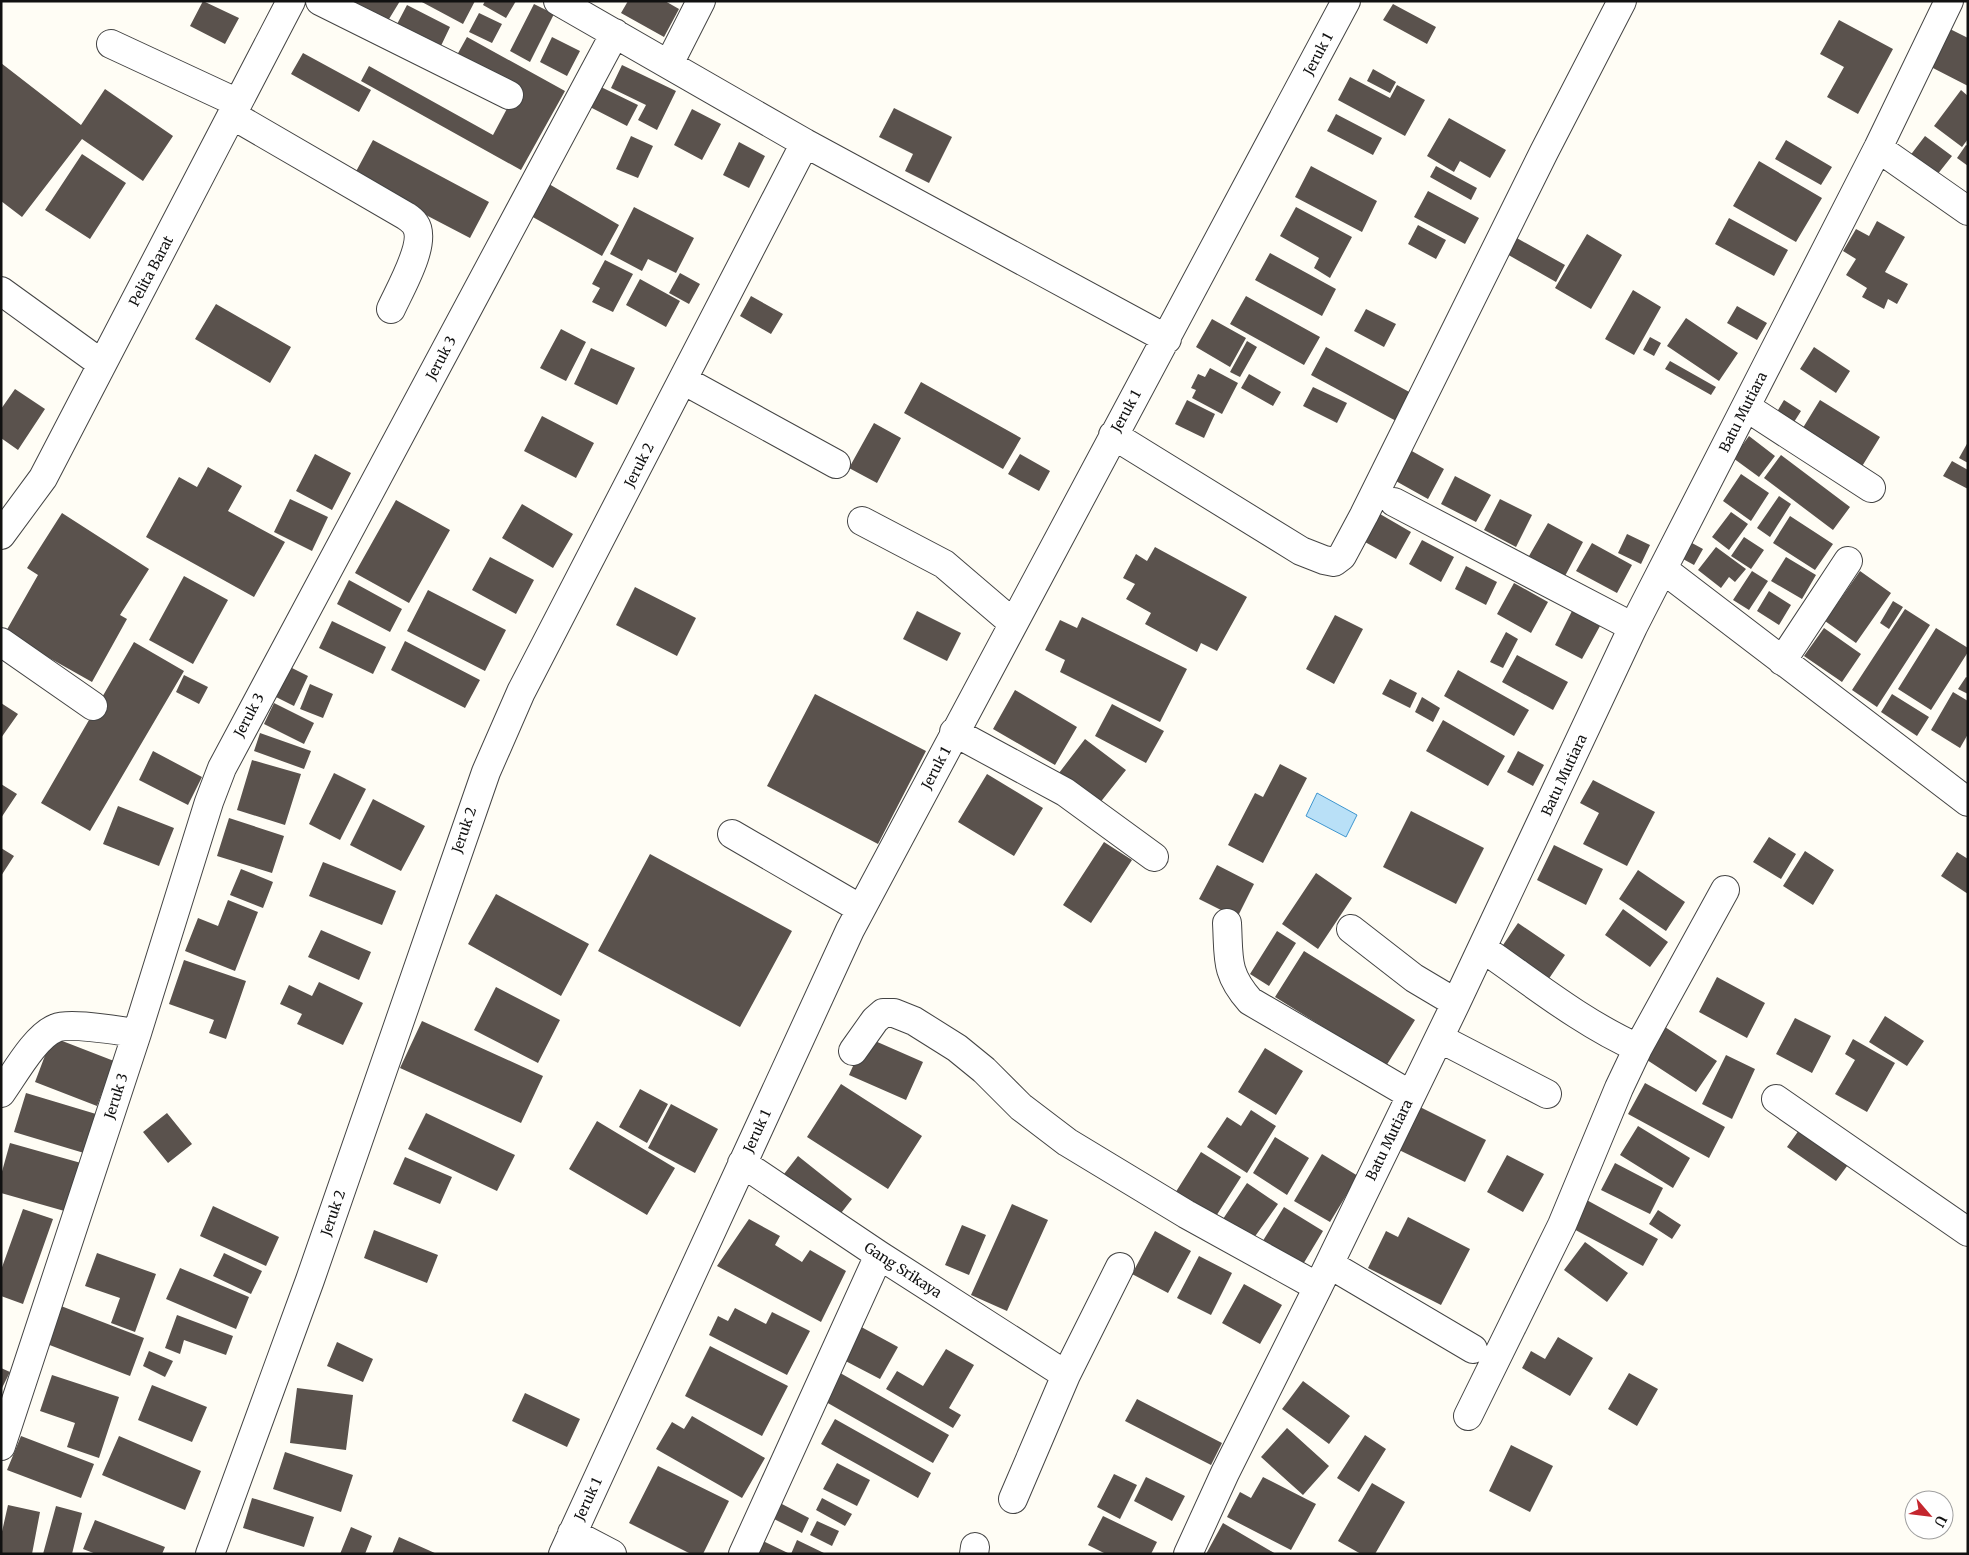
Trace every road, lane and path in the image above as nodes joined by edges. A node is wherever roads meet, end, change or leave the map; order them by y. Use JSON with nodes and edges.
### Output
{"nodes":[{"id":1,"x":291,"y":1,"type":"edge"},
{"id":2,"x":320,"y":1,"type":"edge"},
{"id":3,"x":558,"y":1,"type":"edge"},
{"id":4,"x":701,"y":1,"type":"edge"},
{"id":5,"x":1346,"y":1,"type":"edge"},
{"id":6,"x":1622,"y":1,"type":"edge"},
{"id":7,"x":1949,"y":1,"type":"edge"},
{"id":8,"x":614,"y":33,"type":"junction"},
{"id":9,"x":111,"y":44,"type":"dead end"},
{"id":10,"x":669,"y":64,"type":"junction"},
{"id":11,"x":510,"y":95,"type":"dead end"},
{"id":12,"x":235,"y":109,"type":"junction"},
{"id":13,"x":805,"y":143,"type":"junction"},
{"id":14,"x":1878,"y":148,"type":"junction"},
{"id":15,"x":1968,"y":211,"type":"edge"},
{"id":16,"x":1,"y":291,"type":"edge"},
{"id":17,"x":391,"y":309,"type":"dead end"},
{"id":18,"x":1167,"y":339,"type":"junction"},
{"id":19,"x":102,"y":364,"type":"junction"},
{"id":20,"x":683,"y":380,"type":"junction"},
{"id":21,"x":1746,"y":407,"type":"junction"},
{"id":22,"x":1113,"y":435,"type":"junction"},
{"id":23,"x":836,"y":464,"type":"dead end"},
{"id":24,"x":1872,"y":488,"type":"dead end"},
{"id":25,"x":1394,"y":502,"type":"dead end"},
{"id":26,"x":862,"y":521,"type":"dead end"},
{"id":27,"x":1,"y":535,"type":"edge"},
{"id":28,"x":1848,"y":561,"type":"dead end"},
{"id":29,"x":1664,"y":570,"type":"junction"},
{"id":30,"x":1013,"y":623,"type":"junction"},
{"id":31,"x":1634,"y":627,"type":"junction"},
{"id":32,"x":1,"y":642,"type":"edge"},
{"id":33,"x":1782,"y":661,"type":"junction"},
{"id":34,"x":93,"y":706,"type":"dead end"},
{"id":35,"x":954,"y":732,"type":"junction"},
{"id":36,"x":1968,"y":802,"type":"edge"},
{"id":37,"x":732,"y":834,"type":"dead end"},
{"id":38,"x":1154,"y":857,"type":"dead end"},
{"id":39,"x":1725,"y":890,"type":"dead end"},
{"id":40,"x":861,"y":909,"type":"junction"},
{"id":41,"x":1227,"y":923,"type":"dead end"},
{"id":42,"x":1351,"y":928,"type":"dead end"},
{"id":43,"x":1482,"y":948,"type":"junction"},
{"id":44,"x":1456,"y":1003,"type":"junction"},
{"id":45,"x":136,"y":1033,"type":"junction"},
{"id":46,"x":1439,"y":1038,"type":"junction"},
{"id":47,"x":1638,"y":1048,"type":"junction"},
{"id":48,"x":854,"y":1051,"type":"dead end"},
{"id":49,"x":1,"y":1093,"type":"edge"},
{"id":50,"x":1547,"y":1094,"type":"dead end"},
{"id":51,"x":1411,"y":1095,"type":"junction"},
{"id":52,"x":1776,"y":1099,"type":"dead end"},
{"id":53,"x":742,"y":1162,"type":"junction"},
{"id":54,"x":1968,"y":1232,"type":"edge"},
{"id":55,"x":879,"y":1255,"type":"junction"},
{"id":56,"x":1120,"y":1267,"type":"dead end"},
{"id":57,"x":1324,"y":1276,"type":"junction"},
{"id":58,"x":1473,"y":1349,"type":"dead end"},
{"id":59,"x":1066,"y":1376,"type":"junction"},
{"id":60,"x":1468,"y":1416,"type":"dead end"},
{"id":61,"x":1,"y":1446,"type":"edge"},
{"id":62,"x":1013,"y":1499,"type":"dead end"},
{"id":63,"x":567,"y":1544,"type":"edge"},
{"id":64,"x":210,"y":1554,"type":"edge"},
{"id":65,"x":612,"y":1554,"type":"edge"},
{"id":66,"x":743,"y":1554,"type":"edge"},
{"id":67,"x":1188,"y":1554,"type":"edge"}],
"edges":[{"from":1,"to":12,"type":"street","name":"Pelita Barat"},
{"from":2,"to":11,"type":"street"},
{"from":3,"to":8,"type":"street"},
{"from":4,"to":10,"type":"street"},
{"from":5,"to":18,"type":"street","name":"Jeruk 1"},
{"from":6,"to":22,"type":"street"},
{"from":7,"to":14,"type":"street","name":"Batu Mutiara"},
{"from":8,"to":10,"type":"street"},
{"from":8,"to":45,"type":"street","name":"Jeruk 3"},
{"from":9,"to":12,"type":"street"},
{"from":10,"to":13,"type":"street"},
{"from":12,"to":17,"type":"street"},
{"from":12,"to":19,"type":"street","name":"Pelita Barat"},
{"from":13,"to":18,"type":"street"},
{"from":13,"to":20,"type":"street","name":"Jeruk 2"},
{"from":14,"to":15,"type":"street"},
{"from":14,"to":21,"type":"street","name":"Batu Mutiara"},
{"from":16,"to":19,"type":"street"},
{"from":18,"to":22,"type":"street","name":"Jeruk 1"},
{"from":19,"to":27,"type":"street","name":"Pelita Barat"},
{"from":20,"to":23,"type":"street"},
{"from":20,"to":64,"type":"street","name":"Jeruk 2"},
{"from":21,"to":24,"type":"street"},
{"from":21,"to":29,"type":"street","name":"Batu Mutiara"},
{"from":22,"to":30,"type":"street","name":"Jeruk 1"},
{"from":25,"to":31,"type":"street"},
{"from":26,"to":30,"type":"street"},
{"from":28,"to":33,"type":"street"},
{"from":29,"to":31,"type":"street","name":"Batu Mutiara"},
{"from":29,"to":33,"type":"street"},
{"from":30,"to":35,"type":"street","name":"Jeruk 1"},
{"from":31,"to":43,"type":"street","name":"Batu Mutiara"},
{"from":32,"to":34,"type":"street"},
{"from":33,"to":36,"type":"street"},
{"from":35,"to":38,"type":"street"},
{"from":35,"to":40,"type":"street","name":"Jeruk 1"},
{"from":37,"to":40,"type":"street"},
{"from":39,"to":47,"type":"street"},
{"from":40,"to":53,"type":"street","name":"Jeruk 1"},
{"from":41,"to":51,"type":"street"},
{"from":42,"to":44,"type":"street"},
{"from":43,"to":44,"type":"street","name":"Batu Mutiara"},
{"from":43,"to":47,"type":"street"},
{"from":44,"to":46,"type":"street","name":"Batu Mutiara"},
{"from":45,"to":49,"type":"street"},
{"from":45,"to":61,"type":"street","name":"Jeruk 3"},
{"from":46,"to":50,"type":"street"},
{"from":46,"to":51,"type":"street","name":"Batu Mutiara"},
{"from":47,"to":60,"type":"street"},
{"from":48,"to":57,"type":"street"},
{"from":51,"to":57,"type":"street","name":"Batu Mutiara"},
{"from":52,"to":54,"type":"street"},
{"from":53,"to":55,"type":"street","name":"Gang Srikaya"},
{"from":53,"to":63,"type":"street","name":"Jeruk 1"},
{"from":55,"to":59,"type":"street","name":"Gang Srikaya"},
{"from":55,"to":66,"type":"street"},
{"from":56,"to":59,"type":"street"},
{"from":57,"to":58,"type":"street"},
{"from":57,"to":67,"type":"street","name":"Batu Mutiara"},
{"from":59,"to":62,"type":"street"},
{"from":63,"to":65,"type":"street"}]}
